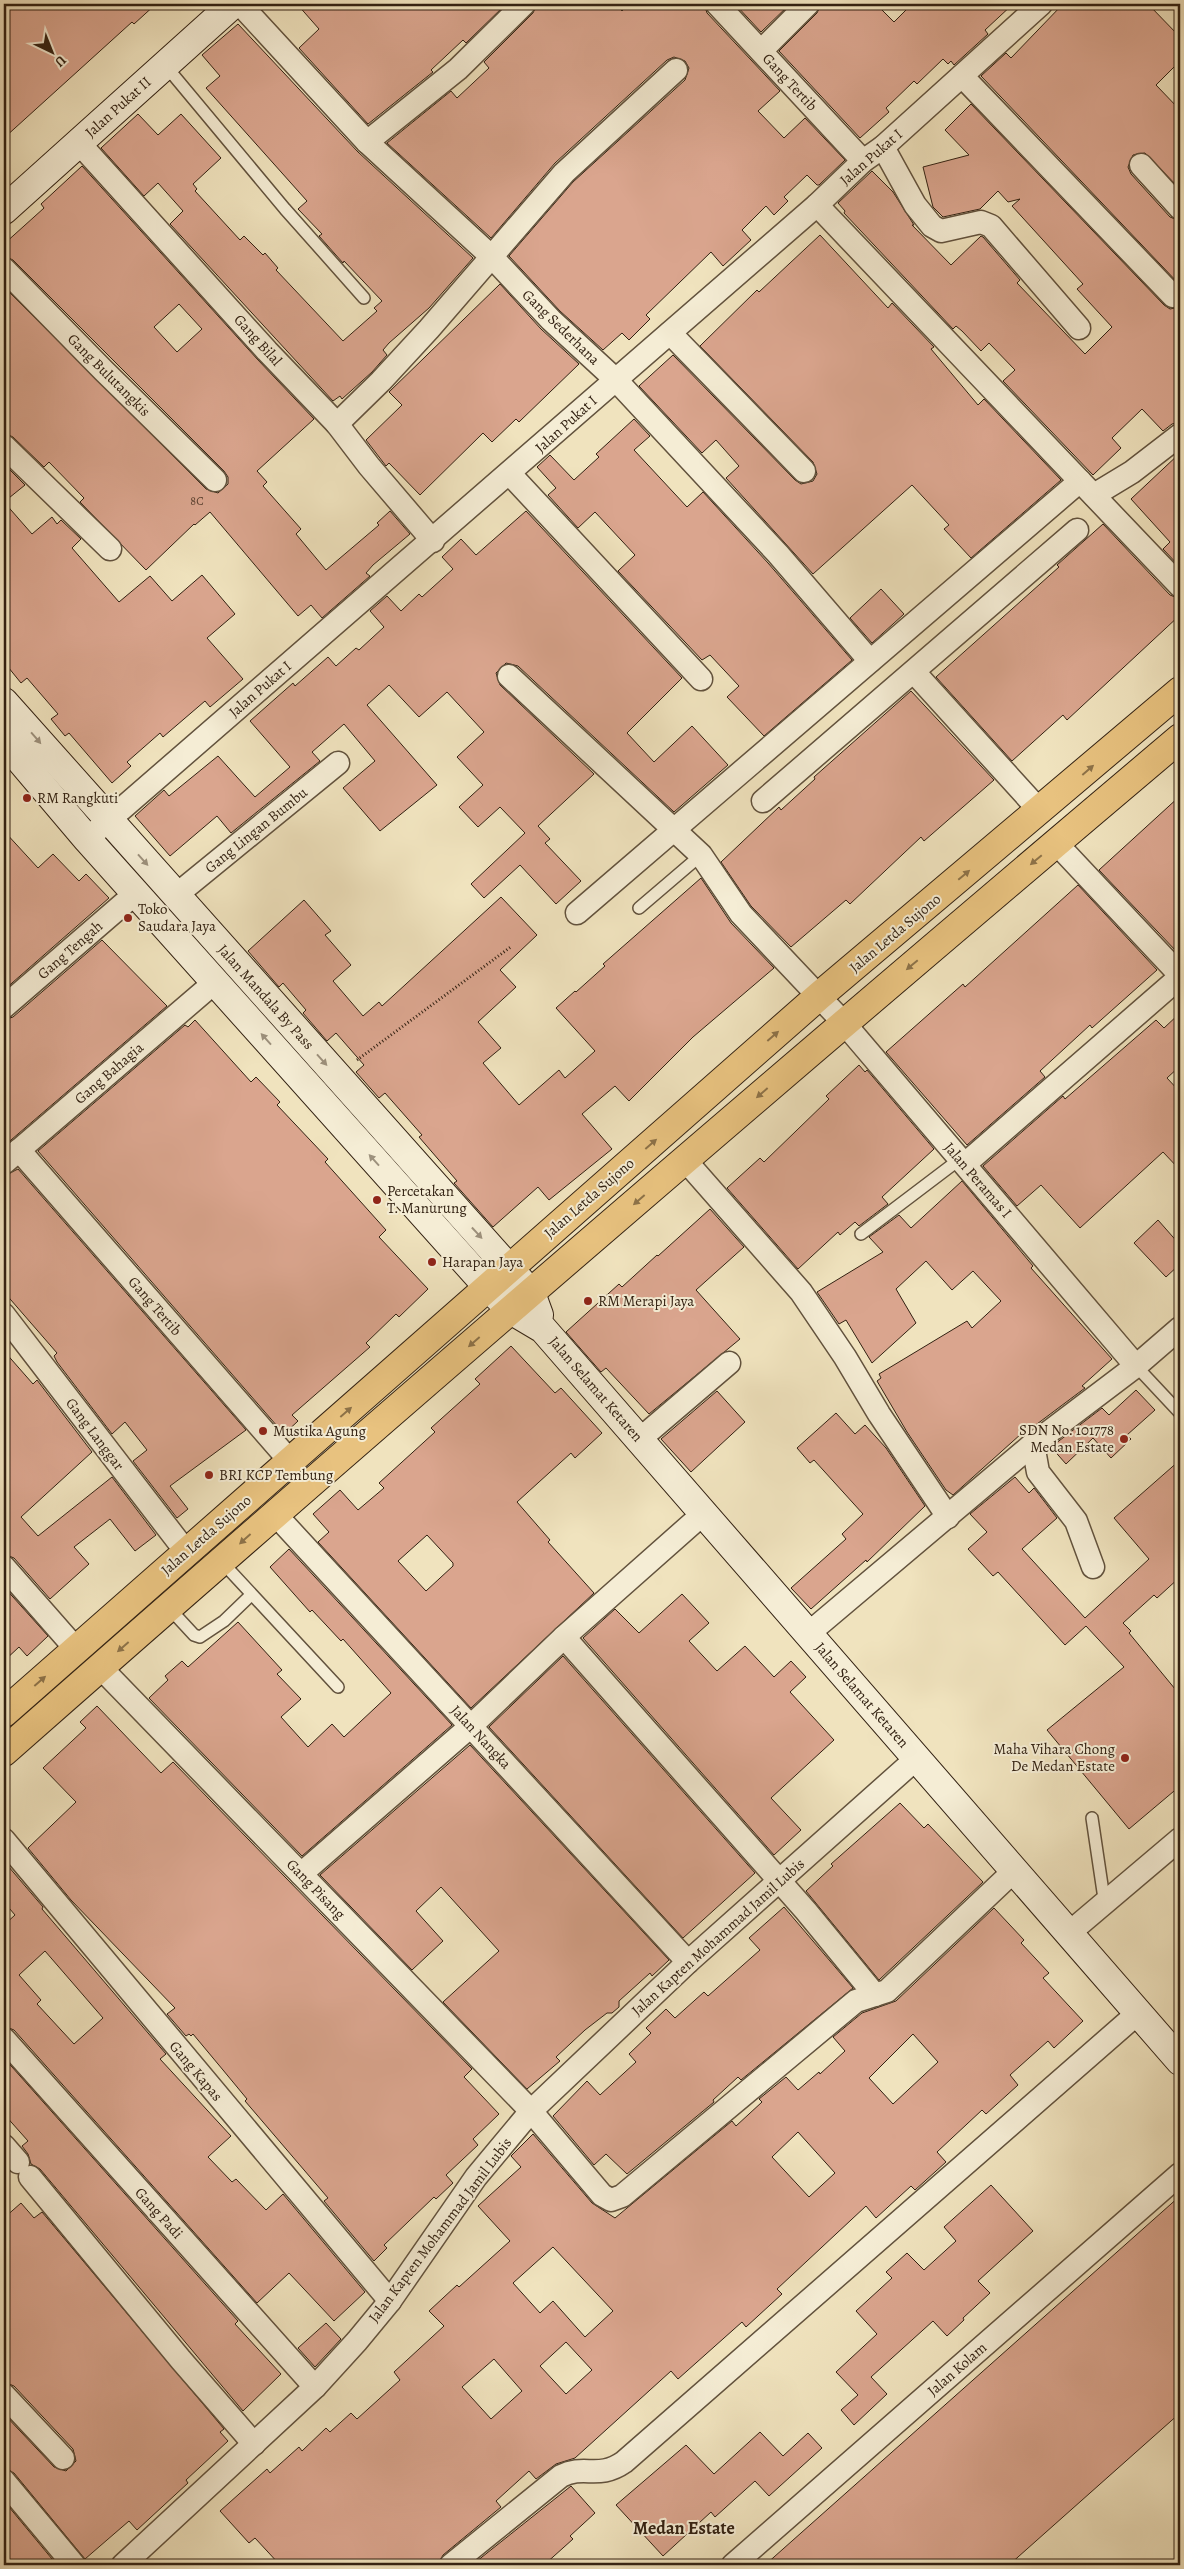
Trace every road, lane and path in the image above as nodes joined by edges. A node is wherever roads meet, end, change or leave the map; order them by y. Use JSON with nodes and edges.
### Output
{"nodes":[{"id":1,"x":233,"y":4,"type":"edge"},
{"id":2,"x":240,"y":4,"type":"edge"},
{"id":3,"x":524,"y":4,"type":"edge"},
{"id":4,"x":717,"y":4,"type":"edge"},
{"id":5,"x":808,"y":4,"type":"edge"},
{"id":6,"x":1041,"y":4,"type":"edge"},
{"id":7,"x":761,"y":51,"type":"junction"},
{"id":8,"x":165,"y":65,"type":"junction"},
{"id":9,"x":676,"y":70,"type":"dead end"},
{"id":10,"x":962,"y":76,"type":"junction"},
{"id":11,"x":78,"y":142,"type":"junction"},
{"id":12,"x":367,"y":142,"type":"junction"},
{"id":13,"x":883,"y":146,"type":"junction"},
{"id":14,"x":863,"y":161,"type":"junction"},
{"id":15,"x":1141,"y":165,"type":"dead end"},
{"id":16,"x":817,"y":205,"type":"junction"},
{"id":17,"x":1180,"y":208,"type":"edge"},
{"id":18,"x":4,"y":210,"type":"edge"},
{"id":19,"x":492,"y":257,"type":"junction"},
{"id":20,"x":4,"y":269,"type":"edge"},
{"id":21,"x":1173,"y":296,"type":"dead end"},
{"id":22,"x":364,"y":298,"type":"dead end"},
{"id":23,"x":1079,"y":328,"type":"dead end"},
{"id":24,"x":670,"y":333,"type":"junction"},
{"id":25,"x":616,"y":380,"type":"junction"},
{"id":26,"x":337,"y":424,"type":"junction"},
{"id":27,"x":1180,"y":435,"type":"edge"},
{"id":28,"x":4,"y":446,"type":"edge"},
{"id":29,"x":804,"y":471,"type":"dead end"},
{"id":30,"x":510,"y":474,"type":"junction"},
{"id":31,"x":215,"y":480,"type":"dead end"},
{"id":32,"x":1087,"y":488,"type":"junction"},
{"id":33,"x":1077,"y":530,"type":"dead end"},
{"id":34,"x":433,"y":541,"type":"junction"},
{"id":35,"x":110,"y":549,"type":"dead end"},
{"id":36,"x":1180,"y":586,"type":"edge"},
{"id":37,"x":870,"y":661,"type":"junction"},
{"id":38,"x":914,"y":672,"type":"junction"},
{"id":39,"x":509,"y":676,"type":"dead end"},
{"id":40,"x":701,"y":679,"type":"dead end"},
{"id":41,"x":1180,"y":691,"type":"edge"},
{"id":42,"x":4,"y":702,"type":"edge"},
{"id":43,"x":1180,"y":738,"type":"edge"},
{"id":44,"x":4,"y":742,"type":"edge"},
{"id":45,"x":338,"y":763,"type":"dead end"},
{"id":46,"x":763,"y":801,"type":"dead end"},
{"id":47,"x":1040,"y":811,"type":"junction"},
{"id":48,"x":108,"y":821,"type":"junction"},
{"id":49,"x":675,"y":828,"type":"junction"},
{"id":50,"x":87,"y":839,"type":"junction"},
{"id":51,"x":1056,"y":843,"type":"junction"},
{"id":52,"x":701,"y":855,"type":"junction"},
{"id":53,"x":136,"y":893,"type":"junction"},
{"id":54,"x":175,"y":896,"type":"junction"},
{"id":55,"x":639,"y":908,"type":"dead end"},
{"id":56,"x":577,"y":913,"type":"dead end"},
{"id":57,"x":512,"y":946,"type":"dead end"},
{"id":58,"x":1180,"y":976,"type":"edge"},
{"id":59,"x":215,"y":982,"type":"junction"},
{"id":60,"x":818,"y":996,"type":"junction"},
{"id":61,"x":4,"y":1007,"type":"edge"},
{"id":62,"x":844,"y":1023,"type":"junction"},
{"id":63,"x":336,"y":1076,"type":"junction"},
{"id":64,"x":11,"y":1157,"type":"edge"},
{"id":65,"x":685,"y":1160,"type":"junction"},
{"id":66,"x":962,"y":1162,"type":"junction"},
{"id":67,"x":861,"y":1234,"type":"dead end"},
{"id":68,"x":510,"y":1268,"type":"junction"},
{"id":69,"x":488,"y":1287,"type":"junction"},
{"id":70,"x":531,"y":1292,"type":"junction"},
{"id":71,"x":511,"y":1310,"type":"junction"},
{"id":72,"x":4,"y":1314,"type":"edge"},
{"id":73,"x":1180,"y":1328,"type":"edge"},
{"id":74,"x":543,"y":1329,"type":"junction"},
{"id":75,"x":729,"y":1363,"type":"dead end"},
{"id":76,"x":1136,"y":1366,"type":"junction"},
{"id":77,"x":1180,"y":1414,"type":"edge"},
{"id":78,"x":640,"y":1439,"type":"junction"},
{"id":79,"x":1033,"y":1444,"type":"junction"},
{"id":80,"x":290,"y":1461,"type":"junction"},
{"id":81,"x":274,"y":1513,"type":"junction"},
{"id":82,"x":704,"y":1513,"type":"junction"},
{"id":83,"x":948,"y":1517,"type":"junction"},
{"id":84,"x":187,"y":1553,"type":"junction"},
{"id":85,"x":221,"y":1561,"type":"junction"},
{"id":86,"x":4,"y":1567,"type":"edge"},
{"id":87,"x":1093,"y":1567,"type":"dead end"},
{"id":88,"x":251,"y":1595,"type":"junction"},
{"id":89,"x":168,"y":1607,"type":"junction"},
{"id":90,"x":808,"y":1633,"type":"junction"},
{"id":91,"x":564,"y":1637,"type":"junction"},
{"id":92,"x":76,"y":1649,"type":"junction"},
{"id":93,"x":100,"y":1667,"type":"junction"},
{"id":94,"x":338,"y":1687,"type":"dead end"},
{"id":95,"x":4,"y":1713,"type":"edge"},
{"id":96,"x":471,"y":1726,"type":"junction"},
{"id":97,"x":4,"y":1752,"type":"edge"},
{"id":98,"x":918,"y":1758,"type":"junction"},
{"id":99,"x":1092,"y":1818,"type":"dead end"},
{"id":100,"x":1180,"y":1839,"type":"edge"},
{"id":101,"x":4,"y":1840,"type":"edge"},
{"id":102,"x":1015,"y":1870,"type":"junction"},
{"id":103,"x":302,"y":1874,"type":"junction"},
{"id":104,"x":779,"y":1881,"type":"junction"},
{"id":105,"x":1106,"y":1901,"type":"junction"},
{"id":106,"x":1069,"y":1933,"type":"junction"},
{"id":107,"x":688,"y":1962,"type":"junction"},
{"id":108,"x":875,"y":1995,"type":"junction"},
{"id":109,"x":1138,"y":2013,"type":"junction"},
{"id":110,"x":4,"y":2039,"type":"edge"},
{"id":111,"x":1180,"y":2061,"type":"edge"},
{"id":112,"x":531,"y":2111,"type":"junction"},
{"id":113,"x":17,"y":2161,"type":"edge"},
{"id":114,"x":1180,"y":2174,"type":"edge"},
{"id":115,"x":390,"y":2301,"type":"junction"},
{"id":116,"x":315,"y":2387,"type":"junction"},
{"id":117,"x":4,"y":2395,"type":"edge"},
{"id":118,"x":254,"y":2444,"type":"junction"},
{"id":119,"x":63,"y":2458,"type":"dead end"},
{"id":120,"x":4,"y":2481,"type":"edge"},
{"id":121,"x":74,"y":2565,"type":"edge"},
{"id":122,"x":123,"y":2565,"type":"edge"},
{"id":123,"x":451,"y":2565,"type":"edge"},
{"id":124,"x":733,"y":2565,"type":"edge"}],
"edges":[{"from":1,"to":8,"type":"street","name":"Jalan Pukat II"},
{"from":2,"to":12,"type":"street","name":"Gang Sederhana"},
{"from":3,"to":12,"type":"street"},
{"from":4,"to":7,"type":"street","name":"Gang Tertib"},
{"from":5,"to":7,"type":"street"},
{"from":6,"to":10,"type":"street","name":"Jalan Pukat I"},
{"from":7,"to":14,"type":"street","name":"Gang Tertib"},
{"from":8,"to":11,"type":"street","name":"Jalan Pukat II"},
{"from":8,"to":22,"type":"lane"},
{"from":9,"to":19,"type":"street"},
{"from":10,"to":13,"type":"street","name":"Jalan Pukat I"},
{"from":10,"to":21,"type":"street"},
{"from":11,"to":18,"type":"street","name":"Jalan Pukat II"},
{"from":11,"to":26,"type":"street","name":"Gang Bilal"},
{"from":12,"to":19,"type":"street","name":"Gang Sederhana"},
{"from":13,"to":14,"type":"street","name":"Jalan Pukat I"},
{"from":13,"to":23,"type":"street"},
{"from":14,"to":16,"type":"street","name":"Jalan Pukat I"},
{"from":15,"to":17,"type":"street"},
{"from":16,"to":24,"type":"street","name":"Jalan Pukat I"},
{"from":16,"to":32,"type":"street"},
{"from":19,"to":25,"type":"street","name":"Gang Sederhana"},
{"from":19,"to":26,"type":"street"},
{"from":20,"to":31,"type":"street","name":"Gang Bulutangkis"},
{"from":24,"to":25,"type":"street","name":"Jalan Pukat I"},
{"from":24,"to":29,"type":"street"},
{"from":25,"to":30,"type":"street","name":"Jalan Pukat I"},
{"from":25,"to":37,"type":"street","name":"Gang Sederhana"},
{"from":26,"to":34,"type":"street","name":"Gang Bilal"},
{"from":27,"to":32,"type":"street"},
{"from":28,"to":35,"type":"street"},
{"from":30,"to":34,"type":"street","name":"Jalan Pukat I"},
{"from":30,"to":40,"type":"street"},
{"from":32,"to":36,"type":"street"},
{"from":32,"to":37,"type":"street"},
{"from":33,"to":38,"type":"street"},
{"from":34,"to":48,"type":"street","name":"Jalan Pukat I"},
{"from":37,"to":49,"type":"street"},
{"from":38,"to":46,"type":"street"},
{"from":38,"to":47,"type":"street"},
{"from":39,"to":49,"type":"street","name":"Jalan Peramas I"},
{"from":47,"to":41,"type":"highway","name":"Jalan Letda Sujono","one_way":true},
{"from":42,"to":48,"type":"street","name":"Jalan Mandala By Pass","one_way":true},
{"from":43,"to":51,"type":"highway","name":"Jalan Letda Sujono"},
{"from":44,"to":50,"type":"street","name":"Jalan Mandala By Pass"},
{"from":45,"to":54,"type":"street","name":"Gang Lingan Bumbu"},
{"from":60,"to":47,"type":"highway","name":"Jalan Letda Sujono","one_way":true},
{"from":48,"to":50,"type":"street","name":"Jalan Pukat I"},
{"from":48,"to":54,"type":"street","name":"Jalan Mandala By Pass","one_way":true},
{"from":49,"to":52,"type":"street","name":"Jalan Peramas I"},
{"from":49,"to":56,"type":"street"},
{"from":50,"to":53,"type":"street","name":"Jalan Mandala By Pass"},
{"from":51,"to":58,"type":"street"},
{"from":51,"to":62,"type":"highway","name":"Jalan Letda Sujono","one_way":true},
{"from":52,"to":55,"type":"lane"},
{"from":52,"to":60,"type":"street","name":"Jalan Peramas I"},
{"from":53,"to":59,"type":"street","name":"Jalan Mandala By Pass"},
{"from":53,"to":61,"type":"street","name":"Gang Tengah"},
{"from":54,"to":63,"type":"street","name":"Jalan Mandala By Pass","one_way":true},
{"from":57,"to":63,"type":"path"},
{"from":58,"to":66,"type":"street"},
{"from":59,"to":64,"type":"street","name":"Gang Bahagia"},
{"from":69,"to":59,"type":"street","name":"Jalan Mandala By Pass","one_way":true},
{"from":60,"to":62,"type":"street","name":"Jalan Peramas I"},
{"from":68,"to":60,"type":"highway","name":"Jalan Letda Sujono","one_way":true},
{"from":62,"to":65,"type":"highway","name":"Jalan Letda Sujono","one_way":true},
{"from":62,"to":66,"type":"street","name":"Jalan Peramas I"},
{"from":63,"to":68,"type":"street","name":"Jalan Mandala By Pass","one_way":true},
{"from":64,"to":80,"type":"street","name":"Gang Tertib"},
{"from":65,"to":70,"type":"highway","name":"Jalan Letda Sujono","one_way":true},
{"from":65,"to":83,"type":"street"},
{"from":66,"to":67,"type":"lane"},
{"from":66,"to":76,"type":"street","name":"Jalan Peramas I"},
{"from":68,"to":69,"type":"highway","name":"Jalan Letda Sujono"},
{"from":68,"to":70,"type":"street","name":"Jalan Selamat Ketaren"},
{"from":69,"to":71,"type":"street","name":"Jalan Selamat Ketaren"},
{"from":80,"to":69,"type":"highway","name":"Jalan Letda Sujono","one_way":true},
{"from":70,"to":71,"type":"highway","name":"Jalan Letda Sujono"},
{"from":70,"to":74,"type":"street","name":"Jalan Selamat Ketaren"},
{"from":71,"to":74,"type":"street","name":"Jalan Selamat Ketaren"},
{"from":71,"to":81,"type":"highway","name":"Jalan Letda Sujono","one_way":true},
{"from":72,"to":84,"type":"street","name":"Gang Langgar"},
{"from":73,"to":76,"type":"street"},
{"from":74,"to":78,"type":"street","name":"Jalan Selamat Ketaren"},
{"from":75,"to":78,"type":"street"},
{"from":76,"to":77,"type":"lane"},
{"from":76,"to":79,"type":"street"},
{"from":78,"to":82,"type":"street","name":"Jalan Selamat Ketaren"},
{"from":79,"to":83,"type":"street"},
{"from":79,"to":87,"type":"street"},
{"from":80,"to":84,"type":"highway","name":"Jalan Letda Sujono"},
{"from":81,"to":85,"type":"highway","name":"Jalan Letda Sujono","one_way":true},
{"from":81,"to":96,"type":"street","name":"Jalan Nangka"},
{"from":82,"to":90,"type":"street","name":"Jalan Selamat Ketaren"},
{"from":82,"to":91,"type":"street"},
{"from":83,"to":90,"type":"street"},
{"from":84,"to":92,"type":"highway","name":"Jalan Letda Sujono"},
{"from":85,"to":88,"type":"lane"},
{"from":85,"to":89,"type":"highway","name":"Jalan Letda Sujono"},
{"from":86,"to":92,"type":"street"},
{"from":88,"to":89,"type":"lane"},
{"from":88,"to":94,"type":"lane"},
{"from":89,"to":93,"type":"highway","name":"Jalan Letda Sujono","one_way":true},
{"from":90,"to":98,"type":"street","name":"Jalan Selamat Ketaren"},
{"from":91,"to":96,"type":"street"},
{"from":91,"to":104,"type":"street"},
{"from":95,"to":92,"type":"highway","name":"Jalan Letda Sujono","one_way":true},
{"from":93,"to":97,"type":"highway","name":"Jalan Letda Sujono"},
{"from":93,"to":103,"type":"street","name":"Gang Pisang"},
{"from":96,"to":103,"type":"street"},
{"from":96,"to":107,"type":"street","name":"Jalan Nangka"},
{"from":98,"to":102,"type":"street","name":"Jalan Selamat Ketaren"},
{"from":98,"to":104,"type":"street","name":"Jalan Kapten Mohammad Jamil Lubis"},
{"from":99,"to":105,"type":"lane"},
{"from":100,"to":105,"type":"street"},
{"from":101,"to":115,"type":"street","name":"Gang Kapas"},
{"from":102,"to":106,"type":"street","name":"Jalan Selamat Ketaren"},
{"from":102,"to":108,"type":"street"},
{"from":103,"to":112,"type":"street","name":"Gang Pisang"},
{"from":104,"to":107,"type":"street","name":"Jalan Kapten Mohammad Jamil Lubis"},
{"from":104,"to":108,"type":"street"},
{"from":105,"to":106,"type":"street"},
{"from":106,"to":109,"type":"street","name":"Jalan Selamat Ketaren"},
{"from":107,"to":112,"type":"street","name":"Jalan Kapten Mohammad Jamil Lubis"},
{"from":108,"to":112,"type":"street","name":"Gang Pisang"},
{"from":109,"to":111,"type":"street","name":"Jalan Selamat Ketaren"},
{"from":109,"to":123,"type":"street"},
{"from":110,"to":116,"type":"street","name":"Gang Padi"},
{"from":112,"to":115,"type":"street","name":"Jalan Kapten Mohammad Jamil Lubis"},
{"from":113,"to":118,"type":"street"},
{"from":114,"to":124,"type":"street","name":"Jalan Kolam"},
{"from":115,"to":116,"type":"street","name":"Jalan Kapten Mohammad Jamil Lubis"},
{"from":116,"to":118,"type":"street","name":"Jalan Kapten Mohammad Jamil Lubis"},
{"from":117,"to":119,"type":"street"},
{"from":118,"to":122,"type":"street","name":"Jalan Kapten Mohammad Jamil Lubis"},
{"from":120,"to":121,"type":"street"}]}
